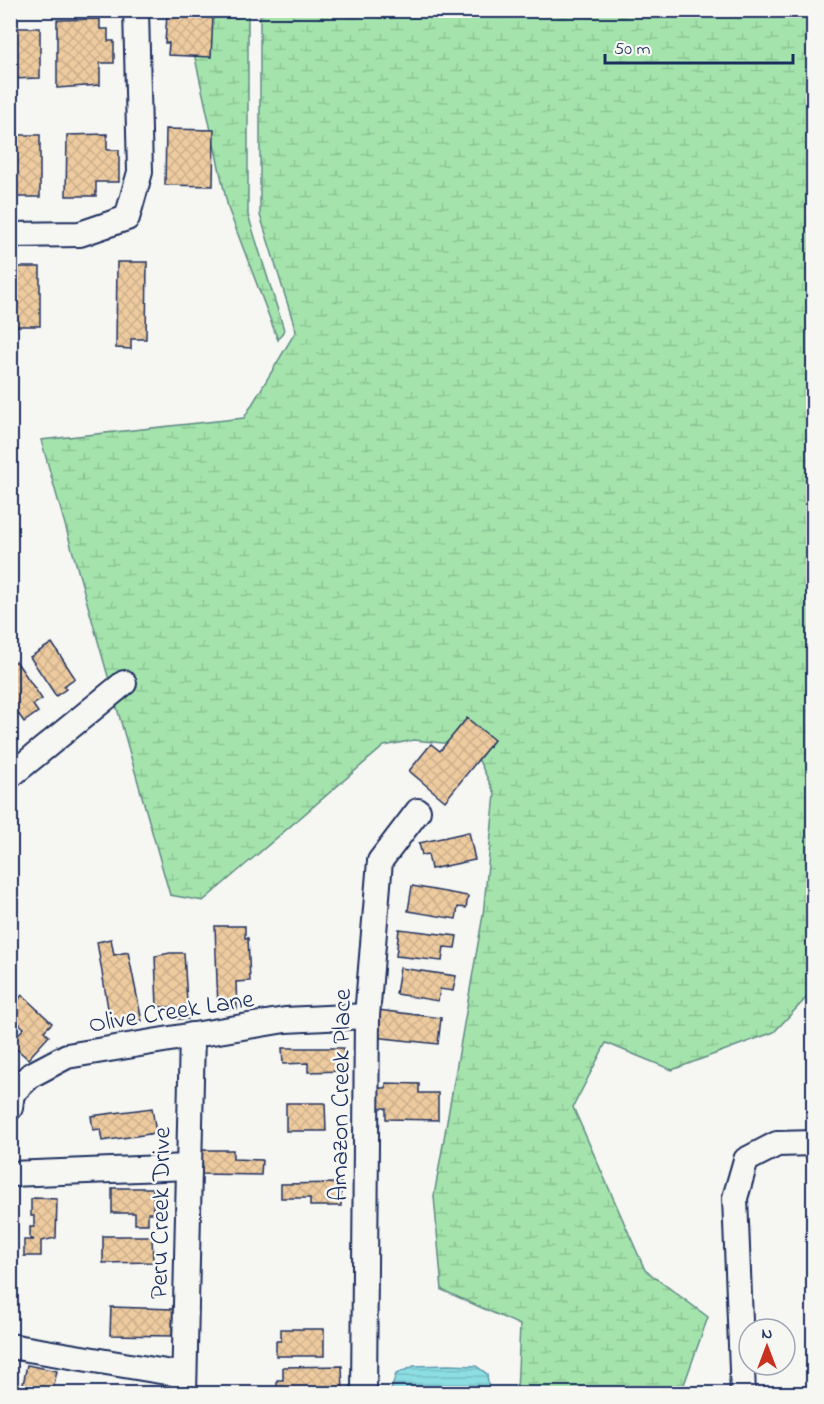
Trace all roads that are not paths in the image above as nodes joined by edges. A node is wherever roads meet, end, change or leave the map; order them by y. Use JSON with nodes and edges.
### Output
{"nodes":[{"id":1,"x":136,"y":10,"type":"edge"},
{"id":2,"x":10,"y":235,"type":"edge"},
{"id":3,"x":124,"y":683,"type":"dead end"},
{"id":4,"x":10,"y":776,"type":"edge"},
{"id":5,"x":418,"y":811,"type":"dead end"},
{"id":6,"x":367,"y":1016,"type":"junction"},
{"id":7,"x":192,"y":1035,"type":"junction"},
{"id":8,"x":10,"y":1108,"type":"edge"},
{"id":9,"x":813,"y":1143,"type":"edge"},
{"id":10,"x":189,"y":1167,"type":"junction"},
{"id":11,"x":10,"y":1174,"type":"edge"},
{"id":12,"x":10,"y":1346,"type":"edge"},
{"id":13,"x":184,"y":1384,"type":"edge"},
{"id":14,"x":364,"y":1394,"type":"edge"},
{"id":15,"x":743,"y":1394,"type":"edge"}],
"edges":[{"from":1,"to":2,"type":"street"},
{"from":3,"to":4,"type":"street"},
{"from":5,"to":6,"type":"street","name":"Amazon Creek Place"},
{"from":6,"to":7,"type":"street","name":"Olive Creek Lane"},
{"from":6,"to":14,"type":"street","name":"Amazon Creek Place"},
{"from":7,"to":8,"type":"street","name":"Olive Creek Lane"},
{"from":7,"to":10,"type":"street","name":"Peru Creek Drive"},
{"from":9,"to":15,"type":"street"},
{"from":10,"to":11,"type":"street"},
{"from":10,"to":13,"type":"street","name":"Peru Creek Drive"},
{"from":12,"to":13,"type":"street"}]}
